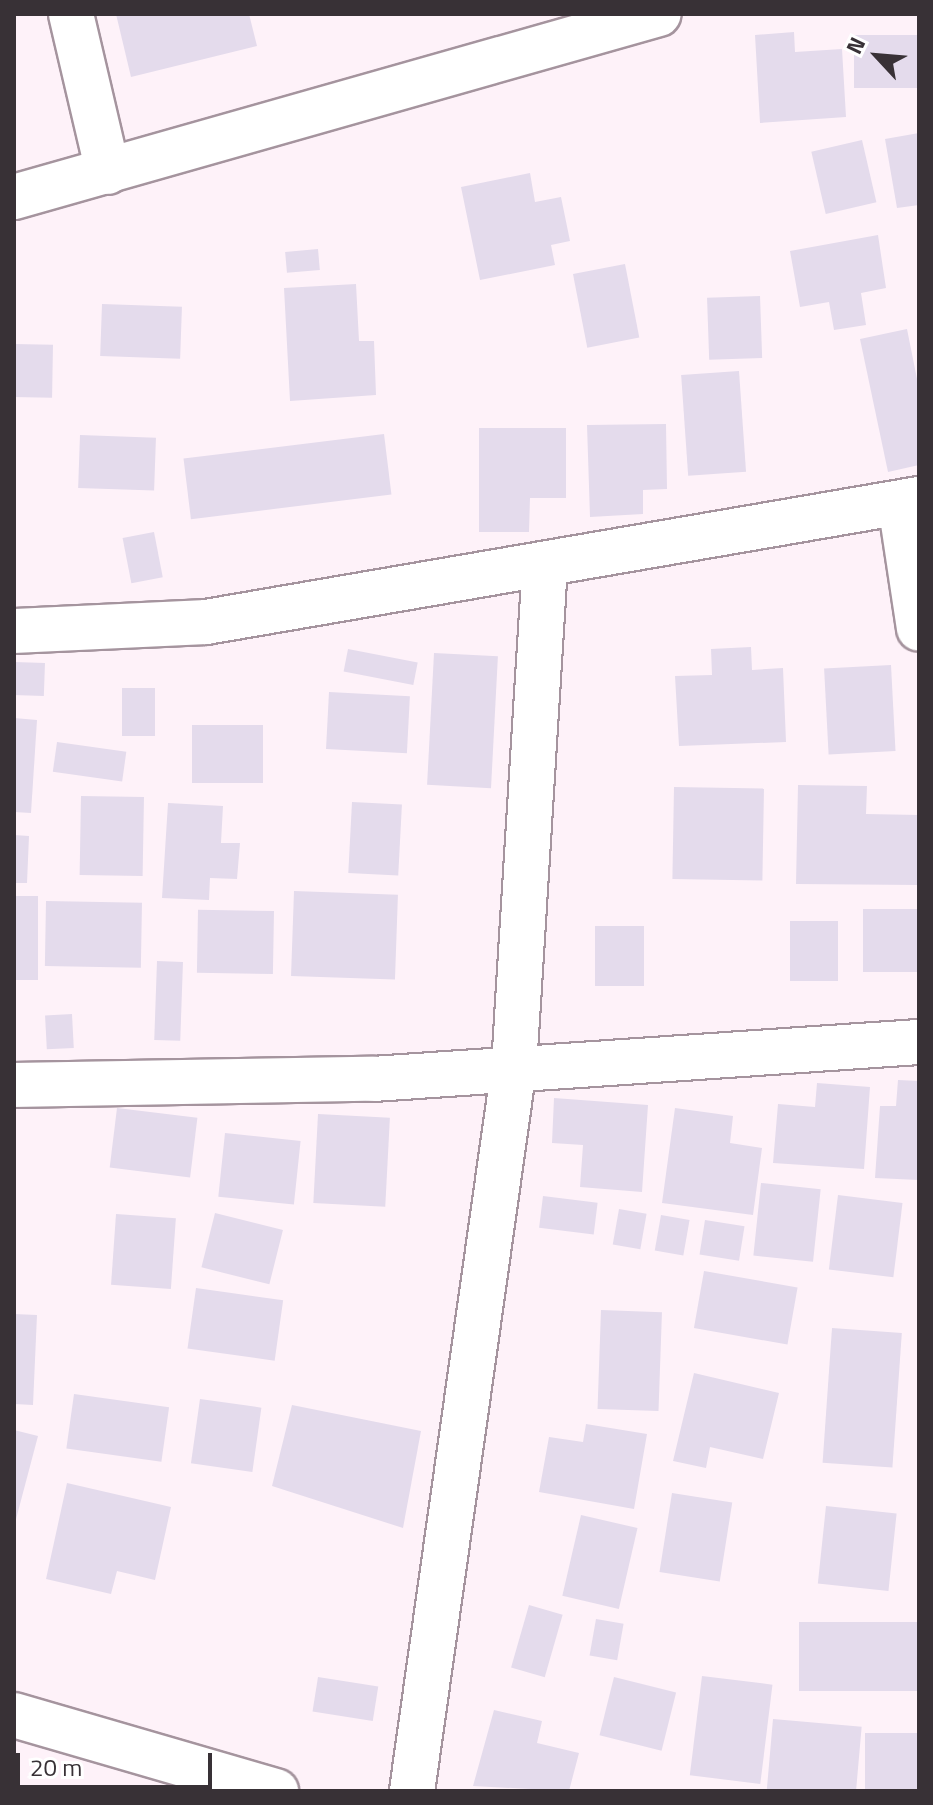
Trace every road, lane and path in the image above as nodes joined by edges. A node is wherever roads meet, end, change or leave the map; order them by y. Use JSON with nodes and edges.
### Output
{"nodes":[{"id":1,"x":71,"y":14,"type":"edge"},
{"id":2,"x":659,"y":14,"type":"edge"},
{"id":3,"x":108,"y":172,"type":"junction"},
{"id":4,"x":14,"y":197,"type":"edge"},
{"id":5,"x":910,"y":501,"type":"edge"},
{"id":6,"x":545,"y":564,"type":"junction"},
{"id":7,"x":919,"y":629,"type":"edge"},
{"id":8,"x":14,"y":631,"type":"edge"},
{"id":9,"x":919,"y":1042,"type":"edge"},
{"id":10,"x":514,"y":1067,"type":"junction"},
{"id":11,"x":14,"y":1085,"type":"edge"},
{"id":12,"x":14,"y":1715,"type":"edge"},
{"id":13,"x":276,"y":1791,"type":"edge"},
{"id":14,"x":412,"y":1791,"type":"edge"}],
"edges":[{"from":1,"to":3,"type":"street"},
{"from":2,"to":3,"type":"street"},
{"from":3,"to":4,"type":"street"},
{"from":5,"to":6,"type":"street"},
{"from":5,"to":7,"type":"street"},
{"from":6,"to":8,"type":"street"},
{"from":6,"to":10,"type":"street"},
{"from":9,"to":10,"type":"street"},
{"from":10,"to":11,"type":"street"},
{"from":10,"to":14,"type":"street"},
{"from":12,"to":13,"type":"street"}]}
